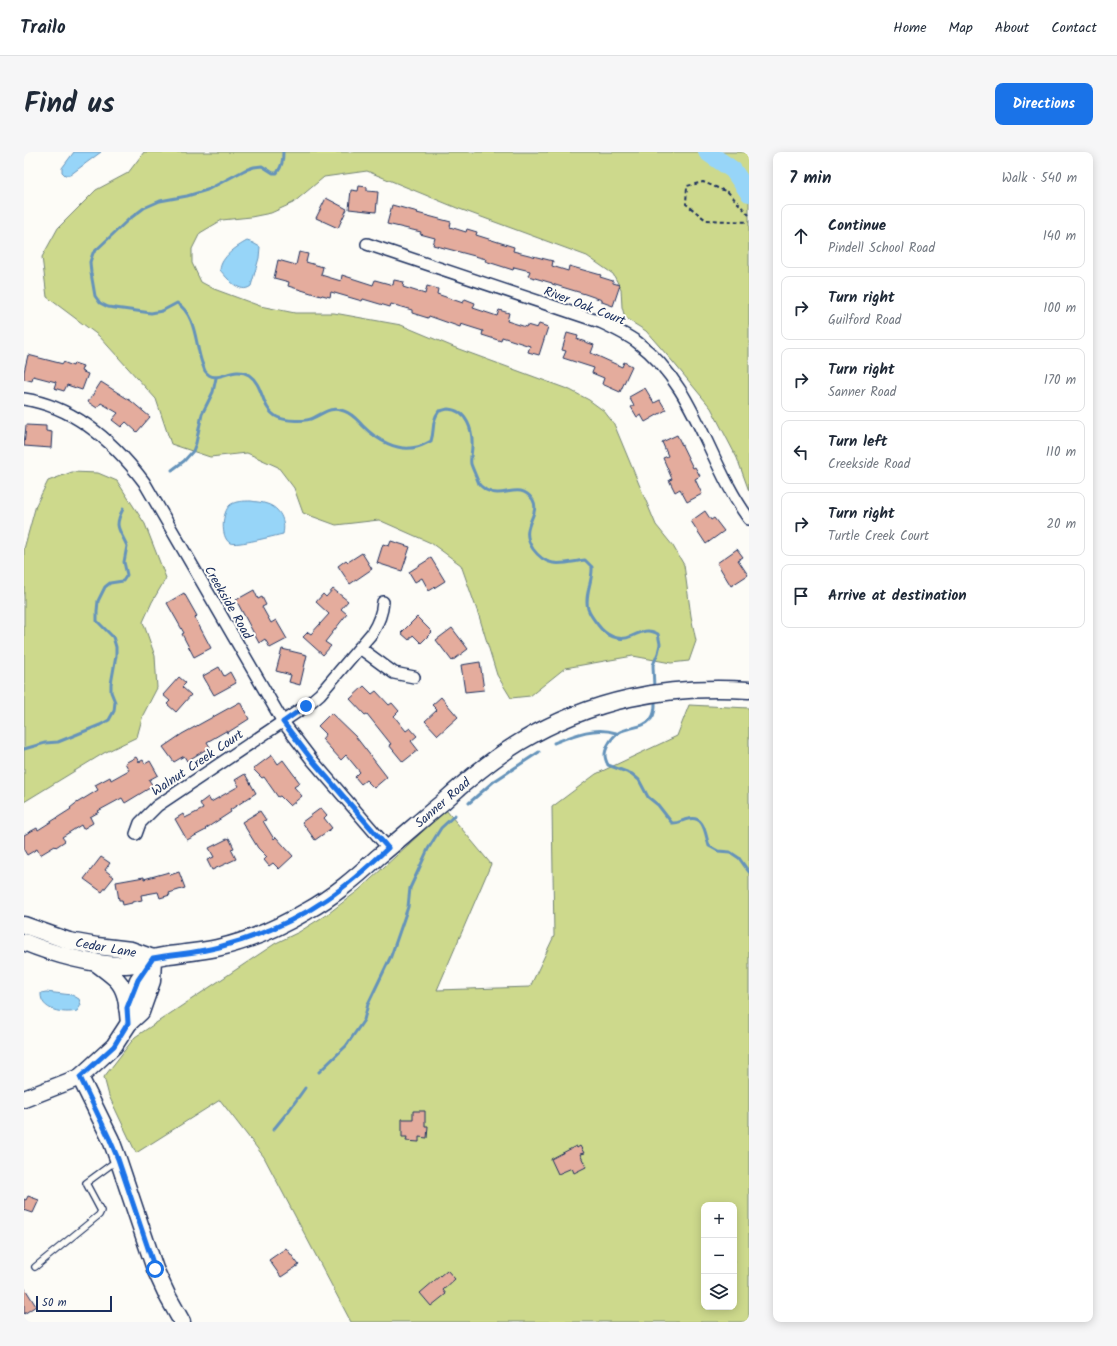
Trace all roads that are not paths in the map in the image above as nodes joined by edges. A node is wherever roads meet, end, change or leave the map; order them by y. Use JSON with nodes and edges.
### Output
{"nodes":[{"id":1,"x":367,"y":244,"type":"dead end"},
{"id":2,"x":24,"y":399,"type":"edge"},
{"id":3,"x":749,"y":518,"type":"edge"},
{"id":4,"x":383,"y":602,"type":"dead end"},
{"id":5,"x":360,"y":648,"type":"junction"},
{"id":6,"x":414,"y":677,"type":"dead end"},
{"id":7,"x":749,"y":690,"type":"edge"},
{"id":8,"x":283,"y":722,"type":"junction"},
{"id":9,"x":136,"y":834,"type":"dead end"},
{"id":10,"x":388,"y":848,"type":"junction"},
{"id":11,"x":24,"y":925,"type":"edge"},
{"id":12,"x":24,"y":942,"type":"edge"},
{"id":13,"x":153,"y":958,"type":"junction"},
{"id":14,"x":95,"y":962,"type":"junction"},
{"id":15,"x":128,"y":1015,"type":"junction"},
{"id":16,"x":80,"y":1077,"type":"junction"},
{"id":17,"x":24,"y":1099,"type":"edge"},
{"id":18,"x":118,"y":1159,"type":"junction"},
{"id":19,"x":35,"y":1267,"type":"dead end"},
{"id":20,"x":182,"y":1322,"type":"edge"}],
"edges":[{"from":1,"to":3,"type":"street","name":"River Oak Court"},
{"from":2,"to":8,"type":"street","name":"Creekside Road"},
{"from":4,"to":5,"type":"street","name":"Walnut Creek Court"},
{"from":5,"to":6,"type":"street"},
{"from":5,"to":8,"type":"street","name":"Walnut Creek Court"},
{"from":7,"to":10,"type":"main road","name":"Sanner Road"},
{"from":8,"to":9,"type":"street","name":"Walnut Creek Court"},
{"from":8,"to":10,"type":"street","name":"Creekside Road"},
{"from":10,"to":13,"type":"main road","name":"Sanner Road"},
{"from":11,"to":13,"type":"main road","name":"Cedar Lane"},
{"from":12,"to":14,"type":"main road","name":"Cedar Lane"},
{"from":13,"to":14,"type":"main road","name":"Cedar Lane"},
{"from":13,"to":15,"type":"main road"},
{"from":14,"to":15,"type":"main road"},
{"from":15,"to":16,"type":"main road"},
{"from":16,"to":17,"type":"main road"},
{"from":16,"to":18,"type":"main road"},
{"from":18,"to":19,"type":"lane"},
{"from":18,"to":20,"type":"main road"}]}
